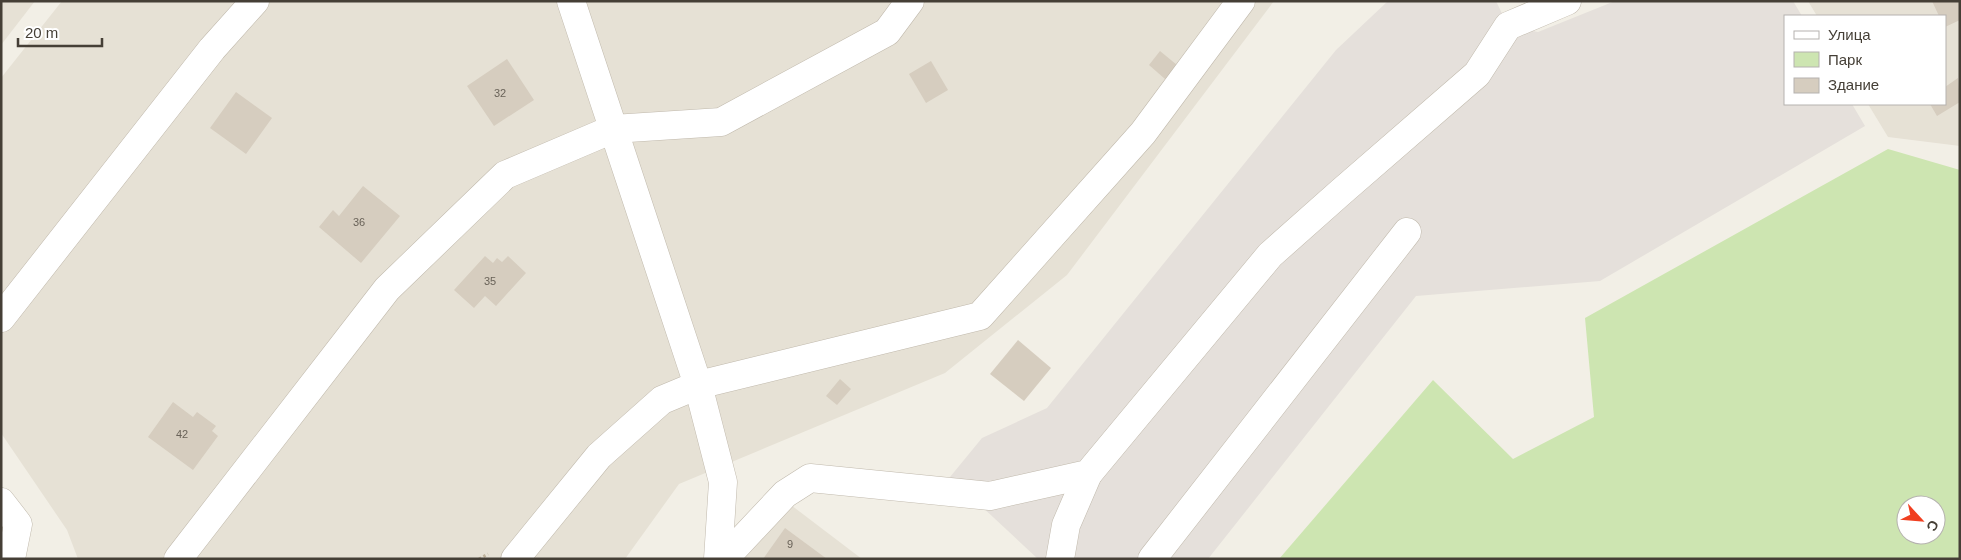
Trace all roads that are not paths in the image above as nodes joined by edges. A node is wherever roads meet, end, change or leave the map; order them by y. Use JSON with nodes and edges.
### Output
{"nodes":[{"id":1,"x":255,"y":1,"type":"edge"},
{"id":2,"x":571,"y":1,"type":"edge"},
{"id":3,"x":910,"y":1,"type":"edge"},
{"id":4,"x":1241,"y":1,"type":"edge"},
{"id":5,"x":1567,"y":1,"type":"edge"},
{"id":6,"x":1508,"y":13,"type":"edge"},
{"id":7,"x":613,"y":129,"type":"junction"},
{"id":8,"x":1408,"y":232,"type":"dead end"},
{"id":9,"x":1,"y":318,"type":"edge"},
{"id":10,"x":698,"y":385,"type":"junction"},
{"id":11,"x":1088,"y":474,"type":"junction"},
{"id":12,"x":1,"y":502,"type":"edge"},
{"id":13,"x":10,"y":528,"type":"edge"},
{"id":14,"x":11,"y":559,"type":"edge"},
{"id":15,"x":178,"y":559,"type":"edge"},
{"id":16,"x":515,"y":559,"type":"edge"},
{"id":17,"x":718,"y":559,"type":"edge"},
{"id":18,"x":724,"y":559,"type":"edge"},
{"id":19,"x":1060,"y":559,"type":"edge"},
{"id":20,"x":1152,"y":559,"type":"edge"}],
"edges":[{"from":1,"to":9,"type":"street"},
{"from":2,"to":7,"type":"street"},
{"from":3,"to":7,"type":"street"},
{"from":4,"to":10,"type":"street"},
{"from":5,"to":6,"type":"street"},
{"from":6,"to":11,"type":"street"},
{"from":7,"to":10,"type":"street"},
{"from":7,"to":15,"type":"street"},
{"from":8,"to":20,"type":"street"},
{"from":10,"to":16,"type":"street"},
{"from":10,"to":17,"type":"street"},
{"from":11,"to":18,"type":"street"},
{"from":11,"to":19,"type":"street"},
{"from":12,"to":13,"type":"street"},
{"from":13,"to":14,"type":"street"}]}
